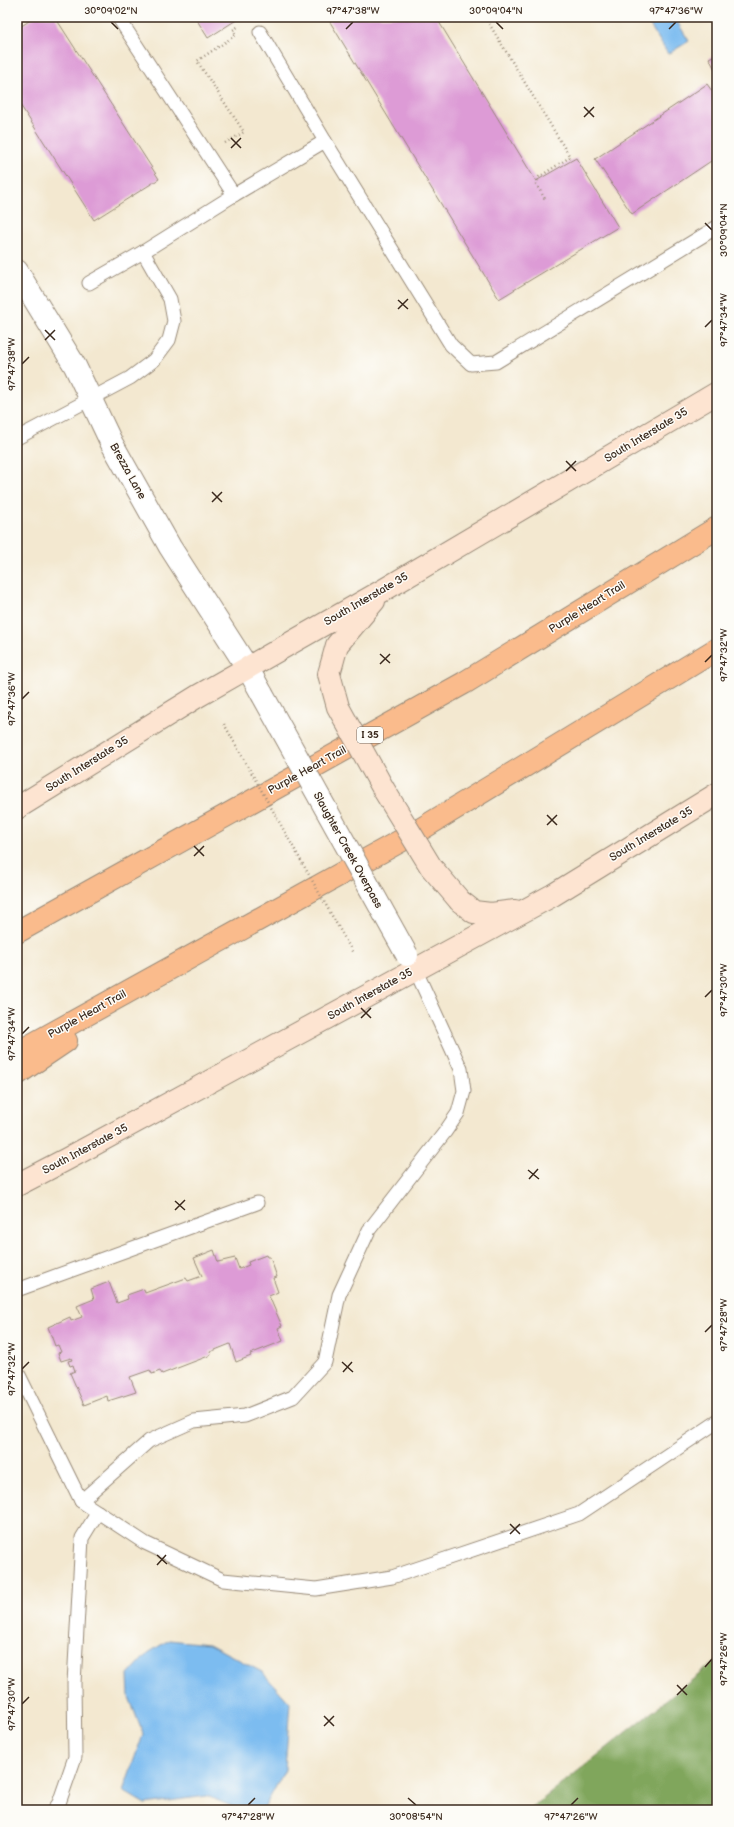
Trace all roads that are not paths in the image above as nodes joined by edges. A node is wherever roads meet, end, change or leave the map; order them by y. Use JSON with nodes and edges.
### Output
{"nodes":[{"id":1,"x":118,"y":17,"type":"edge"},
{"id":2,"x":260,"y":32,"type":"dead end"},
{"id":3,"x":325,"y":141,"type":"junction"},
{"id":4,"x":234,"y":195,"type":"junction"},
{"id":5,"x":717,"y":227,"type":"edge"},
{"id":6,"x":143,"y":252,"type":"junction"},
{"id":7,"x":17,"y":271,"type":"edge"},
{"id":8,"x":89,"y":283,"type":"dead end"},
{"id":9,"x":717,"y":392,"type":"edge"},
{"id":10,"x":91,"y":398,"type":"junction"},
{"id":11,"x":17,"y":438,"type":"edge"},
{"id":12,"x":717,"y":528,"type":"edge"},
{"id":13,"x":382,"y":590,"type":"junction"},
{"id":14,"x":717,"y":649,"type":"edge"},
{"id":15,"x":247,"y":667,"type":"junction"},
{"id":16,"x":717,"y":794,"type":"edge"},
{"id":17,"x":17,"y":808,"type":"edge"},
{"id":18,"x":553,"y":894,"type":"junction"},
{"id":19,"x":17,"y":932,"type":"edge"},
{"id":20,"x":192,"y":956,"type":"junction"},
{"id":21,"x":411,"y":962,"type":"junction"},
{"id":22,"x":17,"y":1053,"type":"edge"},
{"id":23,"x":17,"y":1074,"type":"edge"},
{"id":24,"x":17,"y":1185,"type":"edge"},
{"id":25,"x":257,"y":1203,"type":"dead end"},
{"id":26,"x":17,"y":1290,"type":"edge"},
{"id":27,"x":17,"y":1371,"type":"edge"},
{"id":28,"x":717,"y":1422,"type":"edge"},
{"id":29,"x":81,"y":1501,"type":"junction"},
{"id":30,"x":98,"y":1512,"type":"junction"},
{"id":31,"x":54,"y":1810,"type":"edge"}],
"edges":[{"from":1,"to":4,"type":"lane"},
{"from":2,"to":3,"type":"lane"},
{"from":3,"to":4,"type":"lane"},
{"from":3,"to":5,"type":"lane"},
{"from":4,"to":6,"type":"lane"},
{"from":6,"to":8,"type":"lane"},
{"from":6,"to":10,"type":"lane"},
{"from":7,"to":10,"type":"street","name":"Brezza Lane"},
{"from":9,"to":13,"type":"main road","name":"South Interstate 35"},
{"from":10,"to":11,"type":"lane"},
{"from":10,"to":15,"type":"street","name":"Brezza Lane"},
{"from":12,"to":19,"type":"highway","name":"Purple Heart Trail","number":"I 35"},
{"from":13,"to":15,"type":"main road","name":"South Interstate 35"},
{"from":13,"to":18,"type":"main road","bridge":true},
{"from":14,"to":20,"type":"highway","name":"Purple Heart Trail"},
{"from":15,"to":17,"type":"main road","name":"South Interstate 35"},
{"from":15,"to":21,"type":"street","name":"Slaughter Creek Overpass","bridge":true},
{"from":16,"to":18,"type":"main road","name":"South Interstate 35"},
{"from":18,"to":21,"type":"main road","name":"South Interstate 35"},
{"from":20,"to":22,"type":"highway","name":"Purple Heart Trail"},
{"from":20,"to":23,"type":"highway"},
{"from":21,"to":24,"type":"main road","name":"South Interstate 35"},
{"from":21,"to":29,"type":"lane"},
{"from":25,"to":26,"type":"lane"},
{"from":27,"to":29,"type":"lane"},
{"from":28,"to":30,"type":"lane"},
{"from":29,"to":30,"type":"lane"},
{"from":30,"to":31,"type":"lane"}]}
